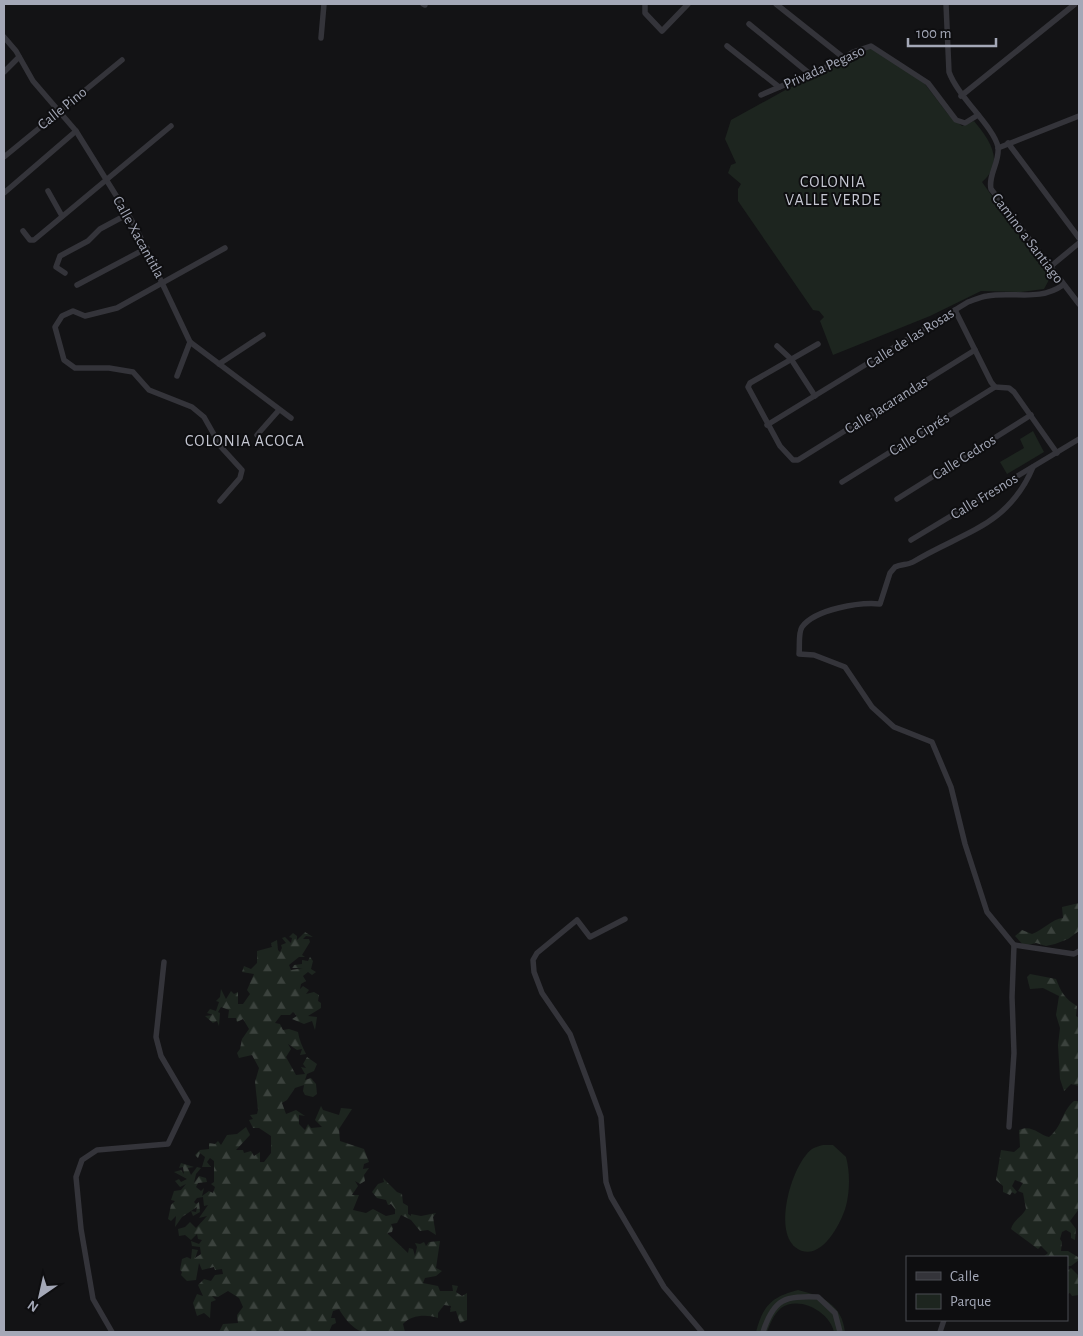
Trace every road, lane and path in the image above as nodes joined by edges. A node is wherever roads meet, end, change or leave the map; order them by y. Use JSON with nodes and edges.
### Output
{"nodes":[{"id":1,"x":324,"y":4,"type":"edge"},
{"id":2,"x":645,"y":4,"type":"edge"},
{"id":3,"x":688,"y":4,"type":"edge"},
{"id":4,"x":776,"y":4,"type":"edge"},
{"id":5,"x":946,"y":4,"type":"edge"},
{"id":6,"x":1075,"y":4,"type":"edge"},
{"id":7,"x":750,"y":24,"type":"dead end"},
{"id":8,"x":4,"y":37,"type":"edge"},
{"id":9,"x":321,"y":38,"type":"dead end"},
{"id":10,"x":727,"y":46,"type":"dead end"},
{"id":11,"x":19,"y":57,"type":"junction"},
{"id":12,"x":844,"y":58,"type":"junction"},
{"id":13,"x":122,"y":60,"type":"dead end"},
{"id":14,"x":4,"y":72,"type":"edge"},
{"id":15,"x":810,"y":74,"type":"junction"},
{"id":16,"x":779,"y":87,"type":"junction"},
{"id":17,"x":761,"y":95,"type":"dead end"},
{"id":18,"x":961,"y":96,"type":"junction"},
{"id":19,"x":58,"y":111,"type":"junction"},
{"id":20,"x":978,"y":115,"type":"junction"},
{"id":21,"x":1079,"y":116,"type":"edge"},
{"id":22,"x":171,"y":126,"type":"dead end"},
{"id":23,"x":76,"y":132,"type":"junction"},
{"id":24,"x":1008,"y":143,"type":"junction"},
{"id":25,"x":998,"y":148,"type":"junction"},
{"id":26,"x":4,"y":157,"type":"edge"},
{"id":27,"x":106,"y":179,"type":"junction"},
{"id":28,"x":48,"y":191,"type":"dead end"},
{"id":29,"x":4,"y":193,"type":"edge"},
{"id":30,"x":128,"y":214,"type":"junction"},
{"id":31,"x":62,"y":216,"type":"junction"},
{"id":32,"x":23,"y":231,"type":"dead end"},
{"id":33,"x":1079,"y":238,"type":"edge"},
{"id":34,"x":1079,"y":243,"type":"edge"},
{"id":35,"x":147,"y":248,"type":"junction"},
{"id":36,"x":225,"y":248,"type":"dead end"},
{"id":37,"x":1050,"y":267,"type":"junction"},
{"id":38,"x":65,"y":273,"type":"dead end"},
{"id":39,"x":164,"y":282,"type":"junction"},
{"id":40,"x":1063,"y":284,"type":"junction"},
{"id":41,"x":78,"y":286,"type":"dead end"},
{"id":42,"x":1079,"y":304,"type":"edge"},
{"id":43,"x":955,"y":310,"type":"junction"},
{"id":44,"x":264,"y":335,"type":"dead end"},
{"id":45,"x":190,"y":342,"type":"junction"},
{"id":46,"x":818,"y":344,"type":"dead end"},
{"id":47,"x":776,"y":346,"type":"dead end"},
{"id":48,"x":975,"y":350,"type":"junction"},
{"id":49,"x":791,"y":359,"type":"junction"},
{"id":50,"x":219,"y":364,"type":"junction"},
{"id":51,"x":177,"y":376,"type":"dead end"},
{"id":52,"x":995,"y":386,"type":"junction"},
{"id":53,"x":815,"y":396,"type":"junction"},
{"id":54,"x":279,"y":410,"type":"junction"},
{"id":55,"x":1031,"y":415,"type":"junction"},
{"id":56,"x":290,"y":418,"type":"dead end"},
{"id":57,"x":767,"y":425,"type":"junction"},
{"id":58,"x":257,"y":435,"type":"dead end"},
{"id":59,"x":1079,"y":439,"type":"edge"},
{"id":60,"x":1057,"y":453,"type":"junction"},
{"id":61,"x":1033,"y":467,"type":"junction"},
{"id":62,"x":842,"y":482,"type":"dead end"},
{"id":63,"x":897,"y":499,"type":"dead end"},
{"id":64,"x":220,"y":501,"type":"dead end"},
{"id":65,"x":911,"y":540,"type":"dead end"},
{"id":66,"x":625,"y":919,"type":"dead end"},
{"id":67,"x":1014,"y":945,"type":"junction"},
{"id":68,"x":1079,"y":951,"type":"edge"},
{"id":69,"x":164,"y":962,"type":"dead end"},
{"id":70,"x":1009,"y":1127,"type":"dead end"},
{"id":71,"x":112,"y":1332,"type":"edge"},
{"id":72,"x":702,"y":1332,"type":"edge"},
{"id":73,"x":763,"y":1332,"type":"edge"},
{"id":74,"x":840,"y":1332,"type":"edge"}],
"edges":[{"from":1,"to":9,"type":"street"},
{"from":2,"to":3,"type":"street"},
{"from":4,"to":12,"type":"street"},
{"from":5,"to":18,"type":"street"},
{"from":6,"to":18,"type":"street"},
{"from":7,"to":15,"type":"street"},
{"from":8,"to":11,"type":"street","name":"Calle Xacantitla"},
{"from":10,"to":16,"type":"street"},
{"from":11,"to":14,"type":"street"},
{"from":11,"to":19,"type":"street","name":"Calle Xacantitla"},
{"from":12,"to":15,"type":"street","name":"Privada Pegaso"},
{"from":12,"to":20,"type":"street","name":"Privada Pegaso"},
{"from":13,"to":19,"type":"street","name":"Calle Pino"},
{"from":15,"to":16,"type":"street","name":"Privada Pegaso"},
{"from":16,"to":17,"type":"street","name":"Privada Pegaso"},
{"from":18,"to":20,"type":"street"},
{"from":19,"to":23,"type":"street","name":"Calle Xacantitla"},
{"from":19,"to":26,"type":"street","name":"Calle Pino"},
{"from":20,"to":25,"type":"street"},
{"from":21,"to":24,"type":"street"},
{"from":22,"to":27,"type":"street"},
{"from":23,"to":27,"type":"street","name":"Calle Xacantitla"},
{"from":23,"to":29,"type":"street"},
{"from":24,"to":25,"type":"street"},
{"from":24,"to":33,"type":"street"},
{"from":25,"to":37,"type":"street","name":"Camino a Santiago"},
{"from":27,"to":30,"type":"street","name":"Calle Xacantitla"},
{"from":27,"to":31,"type":"street"},
{"from":28,"to":31,"type":"street"},
{"from":30,"to":35,"type":"street","name":"Calle Xacantitla"},
{"from":30,"to":38,"type":"street"},
{"from":31,"to":32,"type":"street"},
{"from":34,"to":37,"type":"street"},
{"from":35,"to":39,"type":"street","name":"Calle Xacantitla"},
{"from":35,"to":41,"type":"street"},
{"from":36,"to":39,"type":"street"},
{"from":37,"to":40,"type":"street","name":"Camino a Santiago"},
{"from":39,"to":45,"type":"street","name":"Calle Xacantitla"},
{"from":39,"to":64,"type":"street"},
{"from":40,"to":42,"type":"street","name":"Camino a Santiago"},
{"from":40,"to":43,"type":"street","name":"Calle de las Rosas"},
{"from":43,"to":48,"type":"street"},
{"from":43,"to":53,"type":"street","name":"Calle de las Rosas"},
{"from":44,"to":50,"type":"street"},
{"from":45,"to":50,"type":"street","name":"Calle Xacantitla"},
{"from":45,"to":51,"type":"street"},
{"from":46,"to":49,"type":"street"},
{"from":47,"to":49,"type":"street"},
{"from":48,"to":52,"type":"street"},
{"from":48,"to":57,"type":"street","name":"Calle Jacarandas"},
{"from":49,"to":53,"type":"street"},
{"from":49,"to":57,"type":"street"},
{"from":50,"to":54,"type":"street","name":"Calle Xacantitla"},
{"from":52,"to":55,"type":"street"},
{"from":52,"to":62,"type":"street","name":"Calle Ciprés"},
{"from":53,"to":57,"type":"street","name":"Calle de las Rosas"},
{"from":54,"to":56,"type":"street","name":"Calle Xacantitla"},
{"from":54,"to":58,"type":"street"},
{"from":55,"to":60,"type":"street"},
{"from":55,"to":63,"type":"street","name":"Calle Cedros"},
{"from":59,"to":60,"type":"street","name":"Calle Fresnos"},
{"from":60,"to":61,"type":"street","name":"Calle Fresnos"},
{"from":61,"to":65,"type":"street","name":"Calle Fresnos"},
{"from":61,"to":67,"type":"street"},
{"from":66,"to":72,"type":"street"},
{"from":67,"to":68,"type":"street"},
{"from":67,"to":70,"type":"street"},
{"from":69,"to":71,"type":"street"},
{"from":73,"to":74,"type":"street"}]}
